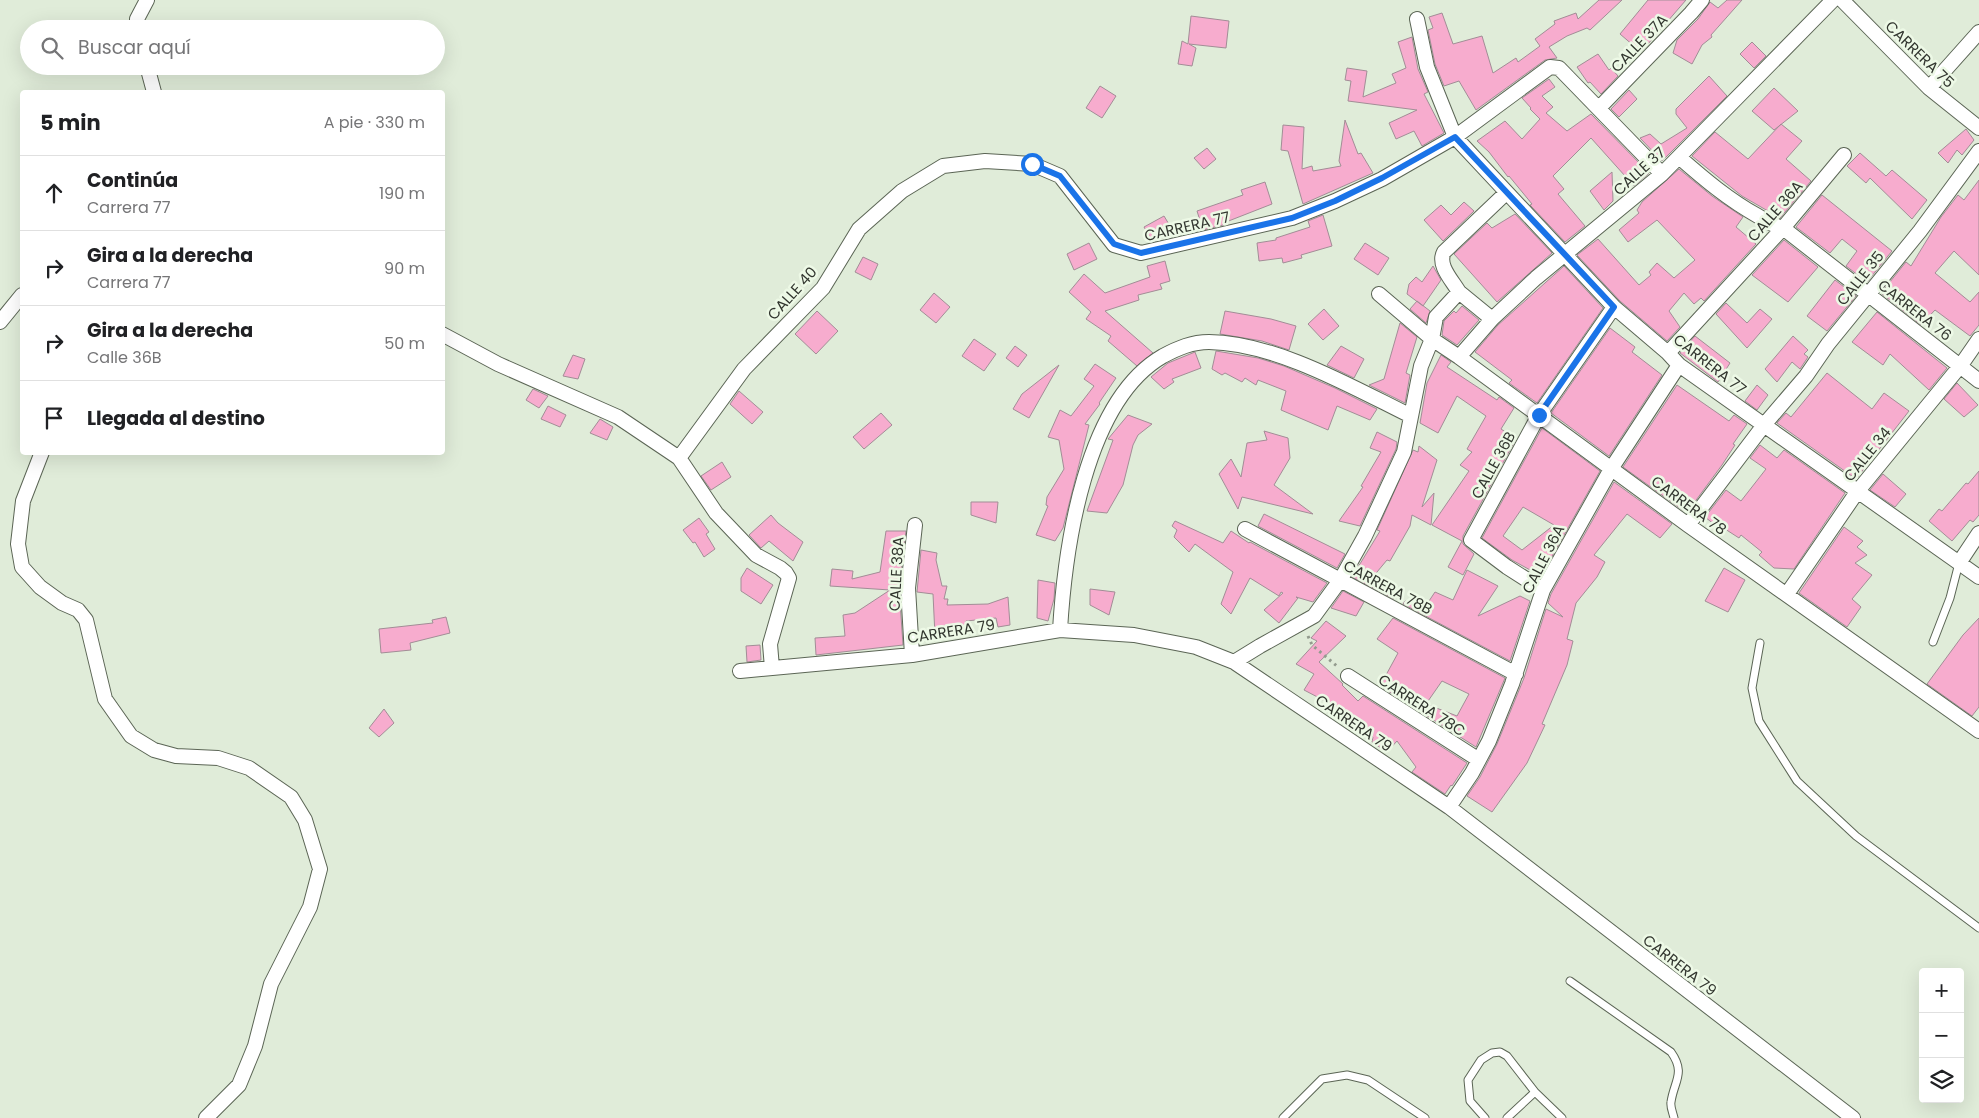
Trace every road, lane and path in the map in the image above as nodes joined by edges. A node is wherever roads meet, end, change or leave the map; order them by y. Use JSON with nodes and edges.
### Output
{"nodes":[{"id":1,"x":147,"y":0,"type":"edge"},
{"id":2,"x":1702,"y":0,"type":"edge"},
{"id":3,"x":1833,"y":0,"type":"edge"},
{"id":4,"x":1842,"y":0,"type":"edge"},
{"id":5,"x":137,"y":20,"type":"edge"},
{"id":6,"x":1416,"y":20,"type":"dead end"},
{"id":7,"x":1979,"y":32,"type":"edge"},
{"id":8,"x":149,"y":75,"type":"edge"},
{"id":9,"x":1929,"y":88,"type":"junction"},
{"id":10,"x":153,"y":90,"type":"edge"},
{"id":11,"x":1600,"y":108,"type":"junction"},
{"id":12,"x":1979,"y":128,"type":"edge"},
{"id":13,"x":1455,"y":137,"type":"junction"},
{"id":14,"x":1979,"y":151,"type":"edge"},
{"id":15,"x":1844,"y":155,"type":"dead end"},
{"id":16,"x":1678,"y":157,"type":"junction"},
{"id":17,"x":943,"y":166,"type":"joint"},
{"id":18,"x":1662,"y":174,"type":"junction"},
{"id":19,"x":1506,"y":193,"type":"junction"},
{"id":20,"x":1783,"y":228,"type":"junction"},
{"id":21,"x":1564,"y":254,"type":"junction"},
{"id":22,"x":1459,"y":292,"type":"junction"},
{"id":23,"x":1378,"y":294,"type":"dead end"},
{"id":24,"x":1868,"y":294,"type":"junction"},
{"id":25,"x":20,"y":297,"type":"edge"},
{"id":26,"x":1614,"y":307,"type":"junction"},
{"id":27,"x":1492,"y":319,"type":"junction"},
{"id":28,"x":0,"y":322,"type":"edge"},
{"id":29,"x":445,"y":336,"type":"edge"},
{"id":30,"x":1432,"y":339,"type":"junction"},
{"id":31,"x":1979,"y":339,"type":"edge"},
{"id":32,"x":1668,"y":353,"type":"junction"},
{"id":33,"x":1460,"y":356,"type":"junction"},
{"id":34,"x":1679,"y":365,"type":"junction"},
{"id":35,"x":1961,"y":365,"type":"junction"},
{"id":36,"x":1979,"y":381,"type":"edge"},
{"id":37,"x":1539,"y":415,"type":"junction"},
{"id":38,"x":1411,"y":416,"type":"junction"},
{"id":39,"x":1764,"y":425,"type":"junction"},
{"id":40,"x":41,"y":455,"type":"edge"},
{"id":41,"x":679,"y":458,"type":"junction"},
{"id":42,"x":1611,"y":469,"type":"junction"},
{"id":43,"x":1857,"y":492,"type":"junction"},
{"id":44,"x":915,"y":525,"type":"dead end"},
{"id":45,"x":1688,"y":525,"type":"junction"},
{"id":46,"x":1245,"y":529,"type":"dead end"},
{"id":47,"x":1979,"y":534,"type":"edge"},
{"id":48,"x":1959,"y":563,"type":"junction"},
{"id":49,"x":1979,"y":577,"type":"edge"},
{"id":50,"x":1341,"y":580,"type":"junction"},
{"id":51,"x":1543,"y":590,"type":"junction"},
{"id":52,"x":1787,"y":594,"type":"junction"},
{"id":53,"x":1314,"y":616,"type":"junction"},
{"id":54,"x":1060,"y":630,"type":"junction"},
{"id":55,"x":1760,"y":642,"type":"dead end"},
{"id":56,"x":1933,"y":642,"type":"dead end"},
{"id":57,"x":912,"y":655,"type":"junction"},
{"id":58,"x":1234,"y":662,"type":"junction"},
{"id":59,"x":772,"y":668,"type":"junction"},
{"id":60,"x":740,"y":672,"type":"dead end"},
{"id":61,"x":1516,"y":674,"type":"junction"},
{"id":62,"x":1348,"y":676,"type":"joint"},
{"id":63,"x":1977,"y":726,"type":"edge"},
{"id":64,"x":1479,"y":760,"type":"junction"},
{"id":65,"x":1448,"y":807,"type":"junction"},
{"id":66,"x":1979,"y":928,"type":"edge"},
{"id":67,"x":1570,"y":981,"type":"dead end"},
{"id":68,"x":1535,"y":1092,"type":"junction"},
{"id":69,"x":206,"y":1118,"type":"edge"},
{"id":70,"x":1282,"y":1118,"type":"edge"},
{"id":71,"x":1425,"y":1118,"type":"edge"},
{"id":72,"x":1485,"y":1118,"type":"edge"},
{"id":73,"x":1507,"y":1118,"type":"edge"},
{"id":74,"x":1562,"y":1118,"type":"edge"},
{"id":75,"x":1674,"y":1118,"type":"edge"},
{"id":76,"x":1853,"y":1118,"type":"edge"}],
"edges":[{"from":1,"to":5,"type":"street"},
{"from":2,"to":11,"type":"street","name":"CALLE 37A"},
{"from":3,"to":16,"type":"street","name":"CALLE 37"},
{"from":4,"to":9,"type":"street","name":"CARRERA 75"},
{"from":6,"to":13,"type":"street","name":"CARRERA 77"},
{"from":7,"to":9,"type":"street"},
{"from":8,"to":10,"type":"street"},
{"from":9,"to":12,"type":"street","name":"CARRERA 75"},
{"from":11,"to":13,"type":"street"},
{"from":11,"to":18,"type":"street"},
{"from":13,"to":17,"type":"street","name":"CARRERA 77"},
{"from":13,"to":19,"type":"street","name":"CARRERA 77"},
{"from":14,"to":24,"type":"street","name":"CALLE 35"},
{"from":15,"to":20,"type":"street","name":"CALLE 36A"},
{"from":16,"to":18,"type":"street","name":"CALLE 37"},
{"from":16,"to":20,"type":"street","name":"CARRERA 76"},
{"from":17,"to":41,"type":"street","name":"CALLE 40"},
{"from":18,"to":21,"type":"street","name":"CALLE 37"},
{"from":19,"to":21,"type":"street","name":"CARRERA 77"},
{"from":19,"to":22,"type":"street"},
{"from":20,"to":24,"type":"street","name":"CARRERA 76"},
{"from":20,"to":32,"type":"street","name":"CALLE 36A"},
{"from":21,"to":26,"type":"street","name":"CARRERA 77"},
{"from":21,"to":27,"type":"street","name":"CALLE 37"},
{"from":22,"to":27,"type":"street"},
{"from":22,"to":30,"type":"street"},
{"from":23,"to":30,"type":"street","name":"CARRERA 78"},
{"from":24,"to":35,"type":"street","name":"CARRERA 76"},
{"from":24,"to":39,"type":"street","name":"CALLE 35"},
{"from":25,"to":28,"type":"street"},
{"from":26,"to":32,"type":"street","name":"CARRERA 77"},
{"from":26,"to":37,"type":"street","name":"CALLE 36B"},
{"from":27,"to":33,"type":"street","name":"CALLE 37"},
{"from":29,"to":41,"type":"street"},
{"from":30,"to":33,"type":"street","name":"CARRERA 78"},
{"from":30,"to":38,"type":"street"},
{"from":31,"to":35,"type":"street","name":"CALLE 34"},
{"from":32,"to":34,"type":"street","name":"CARRERA 77"},
{"from":33,"to":37,"type":"street","name":"CARRERA 78"},
{"from":34,"to":39,"type":"street","name":"CARRERA 77"},
{"from":34,"to":42,"type":"street","name":"CALLE 36A"},
{"from":35,"to":36,"type":"street","name":"CARRERA 76"},
{"from":35,"to":43,"type":"street","name":"CALLE 34"},
{"from":37,"to":42,"type":"street","name":"CARRERA 78"},
{"from":37,"to":51,"type":"street","name":"CALLE 36B"},
{"from":38,"to":50,"type":"street"},
{"from":38,"to":54,"type":"street"},
{"from":39,"to":43,"type":"street","name":"CARRERA 77"},
{"from":39,"to":45,"type":"street","name":"CALLE 35"},
{"from":40,"to":69,"type":"street"},
{"from":41,"to":59,"type":"street"},
{"from":42,"to":45,"type":"street","name":"CARRERA 78"},
{"from":42,"to":51,"type":"street","name":"CALLE 36A"},
{"from":43,"to":48,"type":"street","name":"CARRERA 77"},
{"from":43,"to":52,"type":"street","name":"CALLE 34"},
{"from":44,"to":57,"type":"street","name":"CALLE 38A"},
{"from":45,"to":52,"type":"street","name":"CARRERA 78"},
{"from":46,"to":50,"type":"street","name":"CARRERA 78B"},
{"from":47,"to":48,"type":"street"},
{"from":48,"to":49,"type":"street","name":"CARRERA 77"},
{"from":48,"to":56,"type":"lane"},
{"from":50,"to":53,"type":"street"},
{"from":50,"to":61,"type":"street","name":"CARRERA 78B"},
{"from":51,"to":61,"type":"street","name":"CALLE 36A"},
{"from":52,"to":63,"type":"street","name":"CARRERA 78"},
{"from":53,"to":58,"type":"street"},
{"from":53,"to":62,"type":"path"},
{"from":54,"to":57,"type":"street","name":"CARRERA 79"},
{"from":54,"to":58,"type":"street","name":"CARRERA 79"},
{"from":55,"to":66,"type":"lane"},
{"from":57,"to":59,"type":"street","name":"CARRERA 79"},
{"from":58,"to":65,"type":"street","name":"CARRERA 79"},
{"from":59,"to":60,"type":"street","name":"CARRERA 79"},
{"from":61,"to":64,"type":"street","name":"CALLE 36A"},
{"from":62,"to":64,"type":"street","name":"CARRERA 78C"},
{"from":64,"to":65,"type":"street","name":"CALLE 36A"},
{"from":65,"to":76,"type":"street","name":"CARRERA 79"},
{"from":67,"to":75,"type":"lane"},
{"from":68,"to":72,"type":"lane"},
{"from":68,"to":73,"type":"lane"},
{"from":68,"to":74,"type":"lane"},
{"from":70,"to":71,"type":"lane"}]}
